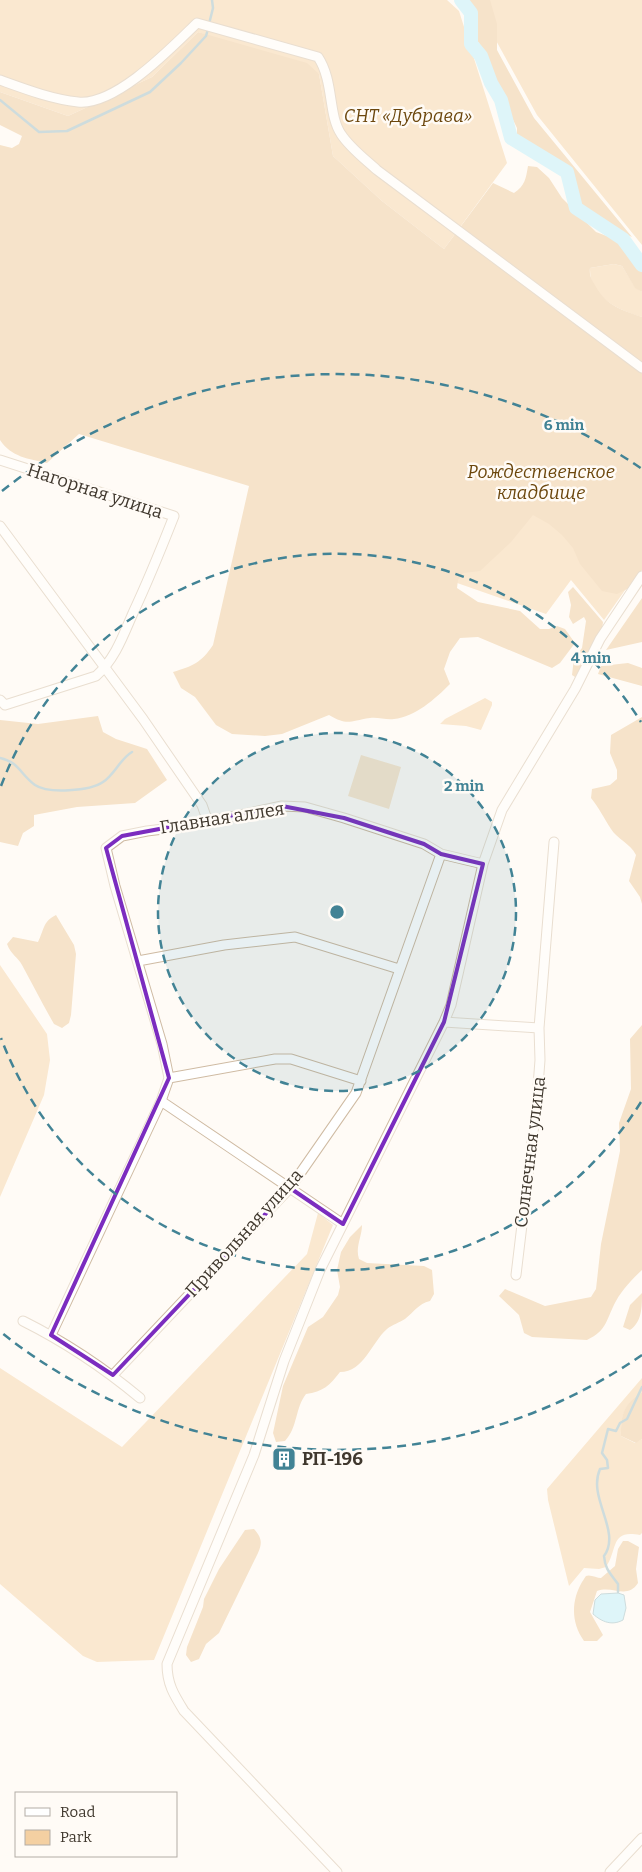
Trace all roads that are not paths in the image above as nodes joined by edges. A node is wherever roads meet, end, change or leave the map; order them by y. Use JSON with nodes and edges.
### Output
{"nodes":[{"id":1,"x":0,"y":80,"type":"edge"},
{"id":2,"x":642,"y":368,"type":"edge"},
{"id":3,"x":0,"y":460,"type":"edge"},
{"id":4,"x":0,"y":526,"type":"edge"},
{"id":5,"x":642,"y":576,"type":"edge"},
{"id":6,"x":106,"y":667,"type":"junction"},
{"id":7,"x":0,"y":700,"type":"edge"},
{"id":8,"x":208,"y":822,"type":"junction"},
{"id":9,"x":554,"y":842,"type":"dead end"},
{"id":10,"x":441,"y":854,"type":"junction"},
{"id":11,"x":483,"y":864,"type":"junction"},
{"id":12,"x":138,"y":961,"type":"junction"},
{"id":13,"x":399,"y":969,"type":"junction"},
{"id":14,"x":444,"y":1022,"type":"junction"},
{"id":15,"x":539,"y":1028,"type":"junction"},
{"id":16,"x":169,"y":1078,"type":"junction"},
{"id":17,"x":362,"y":1081,"type":"junction"},
{"id":18,"x":161,"y":1101,"type":"junction"},
{"id":19,"x":290,"y":1188,"type":"junction"},
{"id":20,"x":343,"y":1224,"type":"junction"},
{"id":21,"x":516,"y":1275,"type":"dead end"},
{"id":22,"x":23,"y":1320,"type":"dead end"},
{"id":23,"x":51,"y":1335,"type":"junction"},
{"id":24,"x":113,"y":1375,"type":"junction"},
{"id":25,"x":140,"y":1398,"type":"dead end"},
{"id":26,"x":642,"y":1838,"type":"edge"},
{"id":27,"x":337,"y":1872,"type":"edge"},
{"id":28,"x":610,"y":1872,"type":"edge"}],
"edges":[{"from":1,"to":2,"type":"street"},
{"from":3,"to":6,"type":"street","name":"Нагорная улица"},
{"from":4,"to":6,"type":"street"},
{"from":5,"to":11,"type":"street"},
{"from":6,"to":7,"type":"street"},
{"from":6,"to":8,"type":"street"},
{"from":8,"to":10,"type":"street","name":"Главная аллея"},
{"from":8,"to":12,"type":"street","name":"Главная аллея"},
{"from":9,"to":15,"type":"street","name":"Солнечная улица"},
{"from":10,"to":11,"type":"street","name":"Главная аллея"},
{"from":10,"to":13,"type":"street","name":"Привольная улица"},
{"from":11,"to":14,"type":"street"},
{"from":12,"to":13,"type":"street"},
{"from":12,"to":16,"type":"street"},
{"from":13,"to":17,"type":"street","name":"Привольная улица"},
{"from":14,"to":15,"type":"street"},
{"from":14,"to":20,"type":"street"},
{"from":15,"to":21,"type":"street","name":"Солнечная улица"},
{"from":16,"to":17,"type":"street"},
{"from":16,"to":18,"type":"street"},
{"from":17,"to":19,"type":"street","name":"Привольная улица"},
{"from":18,"to":19,"type":"street"},
{"from":18,"to":23,"type":"street"},
{"from":19,"to":20,"type":"street"},
{"from":19,"to":24,"type":"street","name":"Привольная улица"},
{"from":20,"to":27,"type":"street"},
{"from":22,"to":23,"type":"street"},
{"from":23,"to":24,"type":"street"},
{"from":24,"to":25,"type":"street"},
{"from":26,"to":28,"type":"street"}]}
